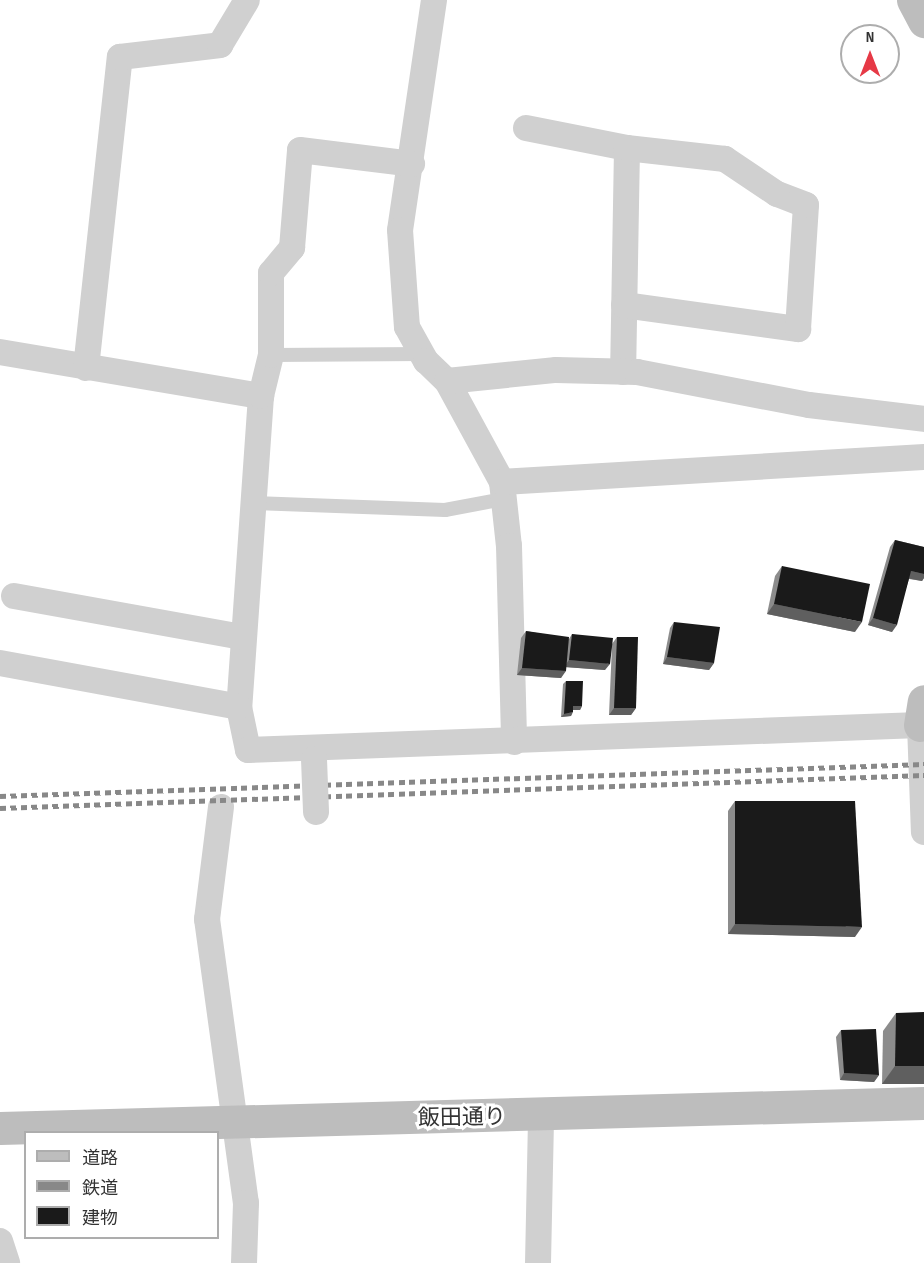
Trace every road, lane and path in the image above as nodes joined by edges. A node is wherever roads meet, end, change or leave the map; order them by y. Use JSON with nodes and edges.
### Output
{"nodes":[{"id":1,"x":247,"y":0,"type":"edge"},
{"id":2,"x":428,"y":0,"type":"edge"},
{"id":3,"x":434,"y":0,"type":"edge"},
{"id":4,"x":913,"y":0,"type":"edge"},
{"id":5,"x":924,"y":21,"type":"edge"},
{"id":6,"x":526,"y":128,"type":"dead end"},
{"id":7,"x":627,"y":148,"type":"junction"},
{"id":8,"x":412,"y":164,"type":"junction"},
{"id":9,"x":624,"y":305,"type":"junction"},
{"id":10,"x":0,"y":352,"type":"edge"},
{"id":11,"x":423,"y":354,"type":"junction"},
{"id":12,"x":271,"y":355,"type":"junction"},
{"id":13,"x":86,"y":368,"type":"junction"},
{"id":14,"x":623,"y":372,"type":"junction"},
{"id":15,"x":447,"y":381,"type":"junction"},
{"id":16,"x":261,"y":396,"type":"junction"},
{"id":17,"x":924,"y":419,"type":"edge"},
{"id":18,"x":924,"y":457,"type":"edge"},
{"id":19,"x":503,"y":490,"type":"junction"},
{"id":20,"x":253,"y":503,"type":"junction"},
{"id":21,"x":14,"y":596,"type":"dead end"},
{"id":22,"x":243,"y":637,"type":"junction"},
{"id":23,"x":0,"y":663,"type":"edge"},
{"id":24,"x":239,"y":707,"type":"junction"},
{"id":25,"x":922,"y":713,"type":"edge"},
{"id":26,"x":514,"y":741,"type":"junction"},
{"id":27,"x":314,"y":759,"type":"dead end"},
{"id":28,"x":923,"y":803,"type":"edge"},
{"id":29,"x":221,"y":807,"type":"dead end"},
{"id":30,"x":316,"y":812,"type":"dead end"},
{"id":31,"x":924,"y":832,"type":"edge"},
{"id":32,"x":924,"y":1103,"type":"edge"},
{"id":33,"x":541,"y":1117,"type":"junction"},
{"id":34,"x":236,"y":1122,"type":"junction"},
{"id":35,"x":0,"y":1128,"type":"edge"},
{"id":36,"x":0,"y":1241,"type":"edge"},
{"id":37,"x":7,"y":1263,"type":"edge"},
{"id":38,"x":244,"y":1263,"type":"edge"},
{"id":39,"x":538,"y":1263,"type":"edge"}],
"edges":[{"from":1,"to":13,"type":"street"},
{"from":2,"to":3,"type":"lane"},
{"from":3,"to":8,"type":"street"},
{"from":4,"to":5,"type":"main road"},
{"from":6,"to":7,"type":"street"},
{"from":7,"to":9,"type":"street"},
{"from":7,"to":9,"type":"street"},
{"from":8,"to":11,"type":"street"},
{"from":8,"to":12,"type":"street"},
{"from":9,"to":14,"type":"street"},
{"from":10,"to":13,"type":"street"},
{"from":11,"to":12,"type":"lane"},
{"from":11,"to":15,"type":"street"},
{"from":12,"to":16,"type":"street"},
{"from":13,"to":16,"type":"street"},
{"from":14,"to":15,"type":"street"},
{"from":14,"to":17,"type":"street"},
{"from":15,"to":19,"type":"street"},
{"from":16,"to":20,"type":"street"},
{"from":18,"to":19,"type":"street"},
{"from":19,"to":20,"type":"lane"},
{"from":19,"to":26,"type":"street"},
{"from":20,"to":22,"type":"street"},
{"from":21,"to":22,"type":"street"},
{"from":22,"to":24,"type":"street"},
{"from":23,"to":24,"type":"street"},
{"from":24,"to":26,"type":"street"},
{"from":25,"to":26,"type":"street"},
{"from":25,"to":28,"type":"street"},
{"from":27,"to":30,"type":"street","bridge":true},
{"from":28,"to":31,"type":"street"},
{"from":29,"to":34,"type":"street"},
{"from":32,"to":33,"type":"main road","name":"飯田通り"},
{"from":33,"to":34,"type":"main road","name":"飯田通り"},
{"from":33,"to":39,"type":"street"},
{"from":34,"to":35,"type":"main road","name":"飯田通り"},
{"from":34,"to":38,"type":"street"},
{"from":36,"to":37,"type":"street"}]}
